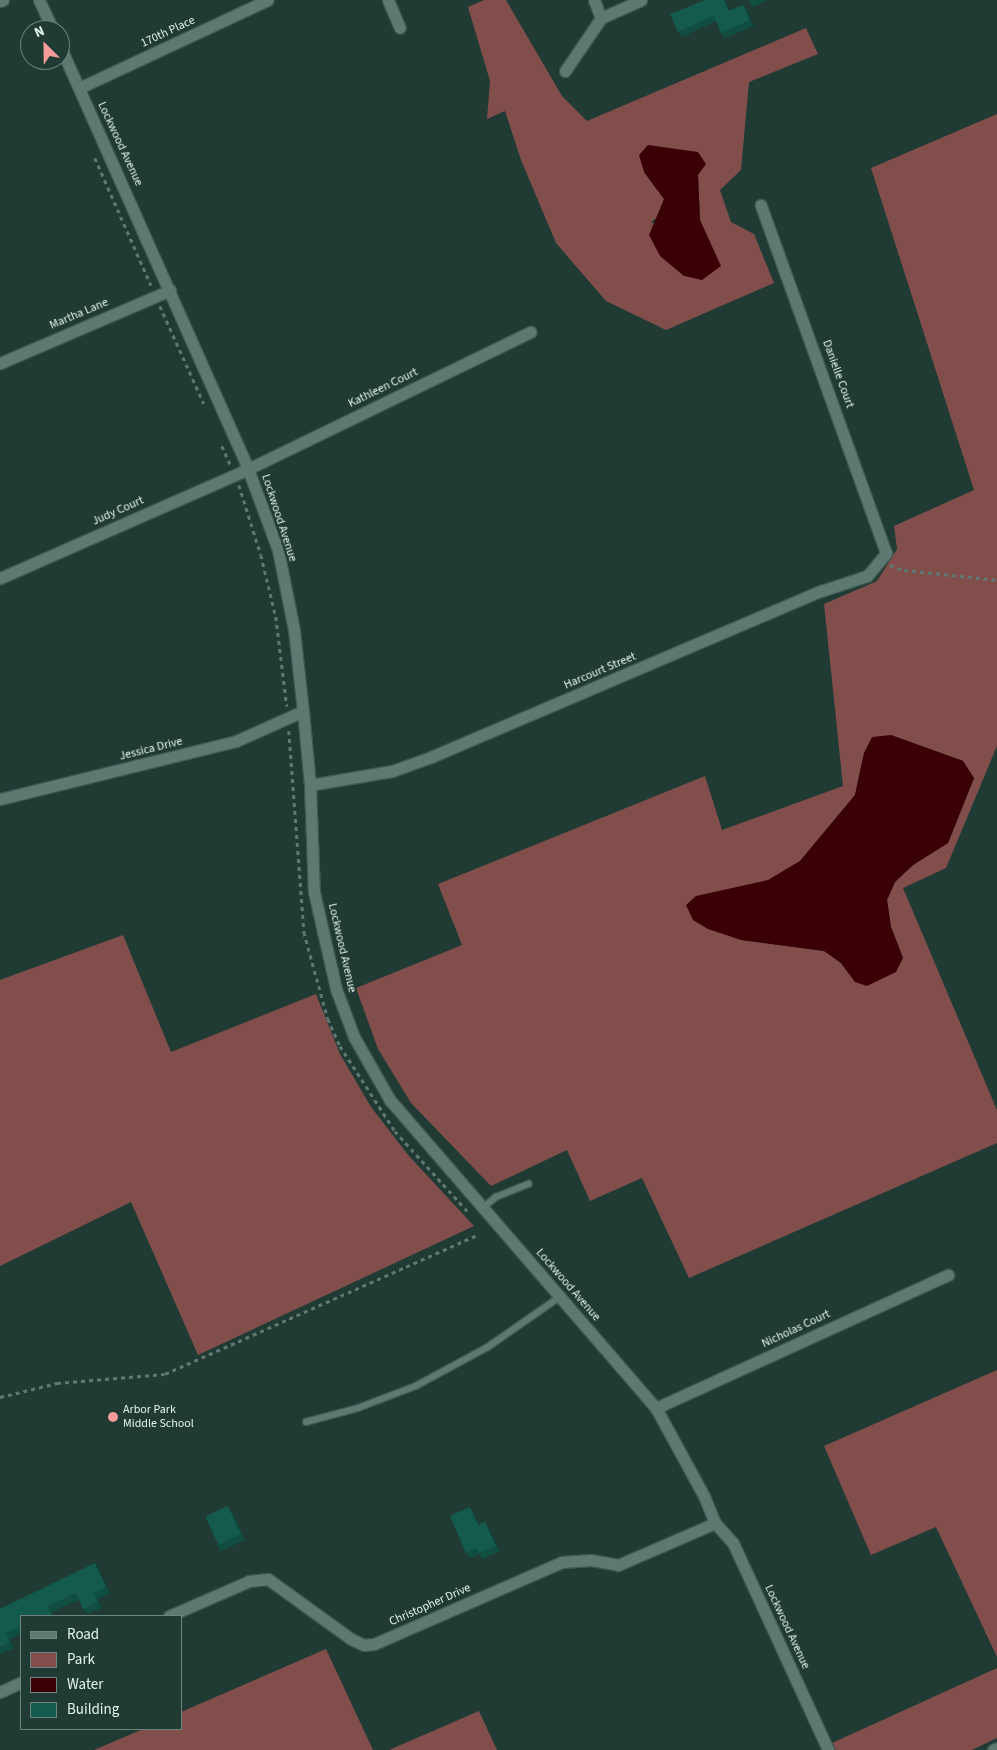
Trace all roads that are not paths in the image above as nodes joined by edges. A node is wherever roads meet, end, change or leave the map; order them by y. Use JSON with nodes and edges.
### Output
{"nodes":[{"id":1,"x":40,"y":0,"type":"edge"},
{"id":2,"x":268,"y":0,"type":"edge"},
{"id":3,"x":388,"y":0,"type":"edge"},
{"id":4,"x":594,"y":0,"type":"edge"},
{"id":5,"x":641,"y":0,"type":"edge"},
{"id":6,"x":601,"y":18,"type":"junction"},
{"id":7,"x":49,"y":20,"type":"edge"},
{"id":8,"x":400,"y":28,"type":"dead end"},
{"id":9,"x":70,"y":68,"type":"edge"},
{"id":10,"x":565,"y":71,"type":"dead end"},
{"id":11,"x":79,"y":88,"type":"junction"},
{"id":12,"x":761,"y":205,"type":"dead end"},
{"id":13,"x":170,"y":290,"type":"junction"},
{"id":14,"x":530,"y":332,"type":"dead end"},
{"id":15,"x":0,"y":363,"type":"edge"},
{"id":16,"x":248,"y":469,"type":"junction"},
{"id":17,"x":883,"y":557,"type":"joint"},
{"id":18,"x":0,"y":578,"type":"edge"},
{"id":19,"x":303,"y":711,"type":"junction"},
{"id":20,"x":310,"y":785,"type":"junction"},
{"id":21,"x":0,"y":799,"type":"edge"},
{"id":22,"x":529,"y":1184,"type":"dead end"},
{"id":23,"x":484,"y":1207,"type":"junction"},
{"id":24,"x":948,"y":1275,"type":"dead end"},
{"id":25,"x":561,"y":1296,"type":"junction"},
{"id":26,"x":656,"y":1408,"type":"junction"},
{"id":27,"x":306,"y":1422,"type":"dead end"},
{"id":28,"x":715,"y":1523,"type":"junction"},
{"id":29,"x":171,"y":1615,"type":"edge"},
{"id":30,"x":20,"y":1682,"type":"edge"},
{"id":31,"x":0,"y":1692,"type":"edge"},
{"id":32,"x":997,"y":1748,"type":"edge"},
{"id":33,"x":828,"y":1750,"type":"edge"},
{"id":34,"x":993,"y":1750,"type":"edge"}],
"edges":[{"from":1,"to":7,"type":"street"},
{"from":2,"to":11,"type":"street","name":"170th Place"},
{"from":3,"to":8,"type":"street"},
{"from":4,"to":6,"type":"street"},
{"from":5,"to":6,"type":"street"},
{"from":6,"to":10,"type":"street"},
{"from":9,"to":11,"type":"street","name":"Lockwood Avenue"},
{"from":11,"to":13,"type":"street","name":"Lockwood Avenue"},
{"from":12,"to":17,"type":"street","name":"Danielle Court"},
{"from":13,"to":15,"type":"street","name":"Martha Lane"},
{"from":13,"to":16,"type":"street","name":"Lockwood Avenue"},
{"from":14,"to":16,"type":"street","name":"Kathleen Court"},
{"from":16,"to":18,"type":"street","name":"Judy Court"},
{"from":16,"to":19,"type":"street","name":"Lockwood Avenue"},
{"from":17,"to":20,"type":"street","name":"Harcourt Street"},
{"from":19,"to":20,"type":"street","name":"Lockwood Avenue"},
{"from":19,"to":21,"type":"street","name":"Jessica Drive"},
{"from":20,"to":23,"type":"street","name":"Lockwood Avenue"},
{"from":22,"to":23,"type":"lane"},
{"from":23,"to":25,"type":"street","name":"Lockwood Avenue"},
{"from":24,"to":26,"type":"street","name":"Nicholas Court"},
{"from":25,"to":26,"type":"street","name":"Lockwood Avenue"},
{"from":25,"to":27,"type":"lane"},
{"from":26,"to":28,"type":"street","name":"Lockwood Avenue"},
{"from":28,"to":29,"type":"street","name":"Christopher Drive"},
{"from":28,"to":33,"type":"street","name":"Lockwood Avenue"},
{"from":30,"to":31,"type":"street"},
{"from":32,"to":34,"type":"street"}]}
